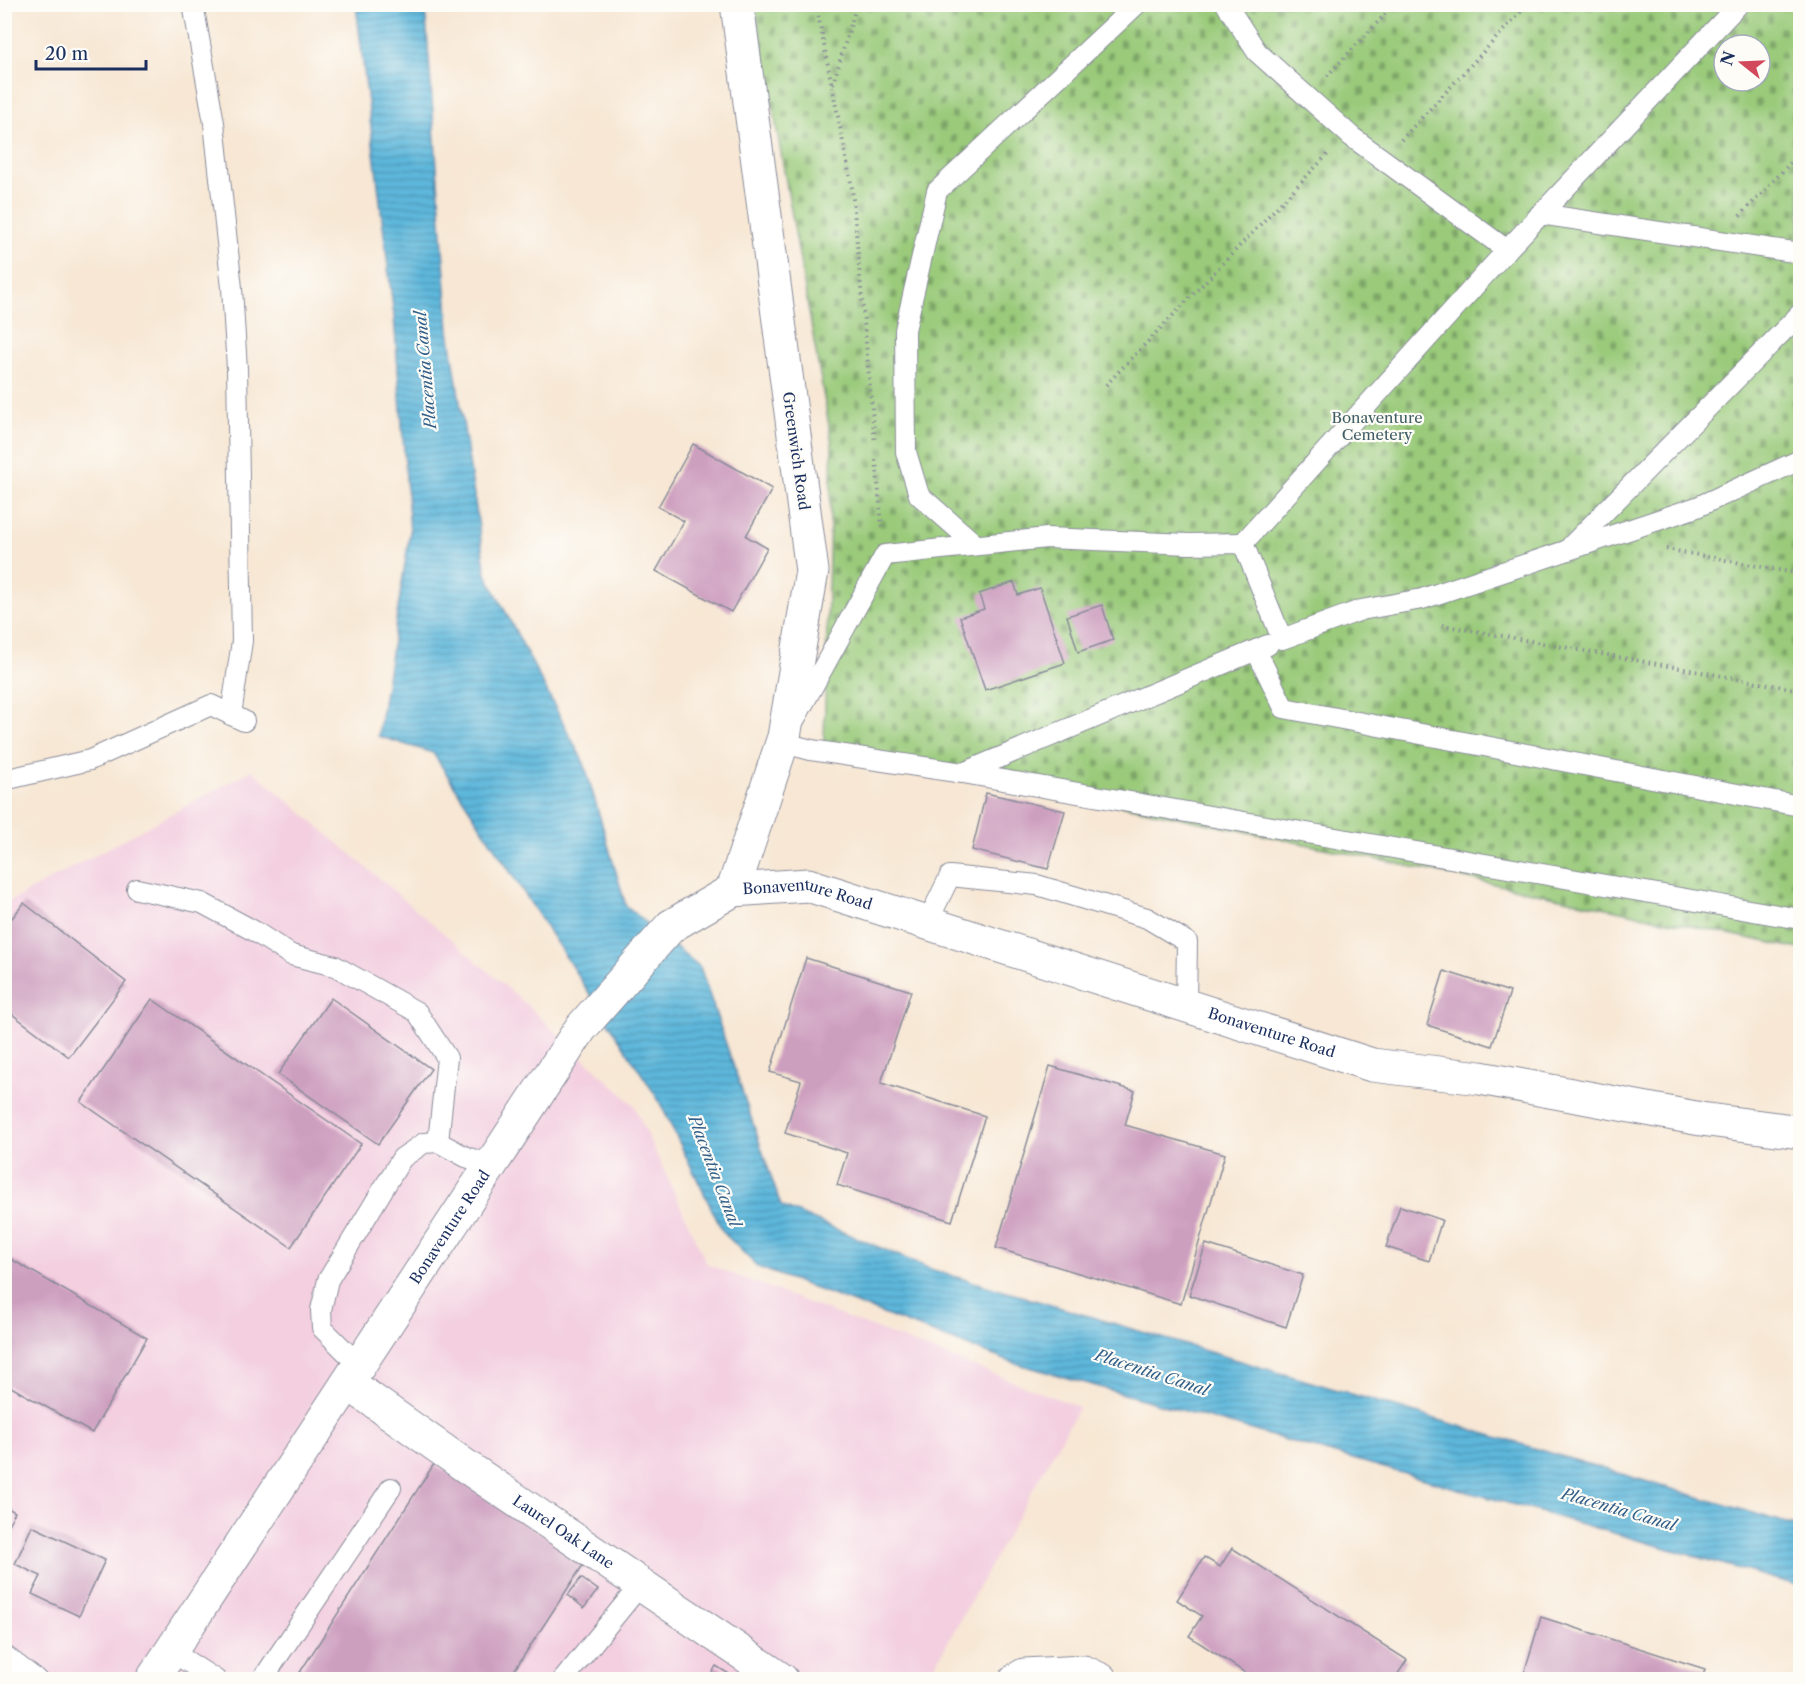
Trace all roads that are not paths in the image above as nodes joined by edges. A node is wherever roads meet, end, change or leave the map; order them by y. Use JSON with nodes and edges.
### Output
{"nodes":[{"id":1,"x":192,"y":4,"type":"edge"},
{"id":2,"x":737,"y":4,"type":"edge"},
{"id":3,"x":1137,"y":4,"type":"edge"},
{"id":4,"x":1226,"y":4,"type":"edge"},
{"id":5,"x":1739,"y":4,"type":"edge"},
{"id":6,"x":1540,"y":214,"type":"junction"},
{"id":7,"x":1507,"y":250,"type":"junction"},
{"id":8,"x":1800,"y":253,"type":"edge"},
{"id":9,"x":1800,"y":314,"type":"edge"},
{"id":10,"x":1800,"y":460,"type":"edge"},
{"id":11,"x":1243,"y":543,"type":"junction"},
{"id":12,"x":976,"y":545,"type":"junction"},
{"id":13,"x":1567,"y":550,"type":"junction"},
{"id":14,"x":1282,"y":639,"type":"junction"},
{"id":15,"x":1256,"y":650,"type":"junction"},
{"id":16,"x":783,"y":740,"type":"junction"},
{"id":17,"x":963,"y":773,"type":"junction"},
{"id":18,"x":4,"y":780,"type":"edge"},
{"id":19,"x":1800,"y":806,"type":"edge"},
{"id":20,"x":137,"y":889,"type":"dead end"},
{"id":21,"x":733,"y":890,"type":"junction"},
{"id":22,"x":1800,"y":919,"type":"edge"},
{"id":23,"x":927,"y":924,"type":"junction"},
{"id":24,"x":1186,"y":1006,"type":"junction"},
{"id":25,"x":1800,"y":1132,"type":"edge"},
{"id":26,"x":438,"y":1142,"type":"junction"},
{"id":27,"x":491,"y":1166,"type":"junction"},
{"id":28,"x":353,"y":1374,"type":"junction"},
{"id":29,"x":391,"y":1488,"type":"dead end"},
{"id":30,"x":641,"y":1584,"type":"junction"},
{"id":31,"x":171,"y":1651,"type":"junction"},
{"id":32,"x":4,"y":1655,"type":"edge"},
{"id":33,"x":37,"y":1680,"type":"edge"},
{"id":34,"x":152,"y":1680,"type":"edge"},
{"id":35,"x":216,"y":1680,"type":"edge"},
{"id":36,"x":262,"y":1680,"type":"edge"},
{"id":37,"x":563,"y":1680,"type":"edge"},
{"id":38,"x":782,"y":1680,"type":"edge"},
{"id":39,"x":1016,"y":1680,"type":"edge"},
{"id":40,"x":1101,"y":1680,"type":"edge"}],
"edges":[{"from":1,"to":18,"type":"lane"},
{"from":2,"to":16,"type":"street","name":"Greenwich Road"},
{"from":3,"to":12,"type":"lane"},
{"from":4,"to":7,"type":"lane"},
{"from":5,"to":6,"type":"lane"},
{"from":6,"to":7,"type":"lane"},
{"from":6,"to":8,"type":"lane"},
{"from":7,"to":11,"type":"lane"},
{"from":9,"to":13,"type":"lane"},
{"from":10,"to":13,"type":"lane"},
{"from":11,"to":12,"type":"lane"},
{"from":11,"to":14,"type":"lane"},
{"from":12,"to":16,"type":"lane"},
{"from":13,"to":14,"type":"lane"},
{"from":14,"to":15,"type":"lane"},
{"from":15,"to":17,"type":"lane"},
{"from":15,"to":19,"type":"lane"},
{"from":16,"to":17,"type":"lane"},
{"from":16,"to":21,"type":"street","name":"Greenwich Road"},
{"from":17,"to":22,"type":"lane"},
{"from":20,"to":26,"type":"lane"},
{"from":21,"to":23,"type":"street","name":"Bonaventure Road"},
{"from":21,"to":27,"type":"street","name":"Bonaventure Road"},
{"from":23,"to":24,"type":"street","name":"Bonaventure Road"},
{"from":23,"to":24,"type":"lane"},
{"from":24,"to":25,"type":"street","name":"Bonaventure Road"},
{"from":26,"to":27,"type":"lane"},
{"from":26,"to":28,"type":"lane"},
{"from":27,"to":28,"type":"street","name":"Bonaventure Road"},
{"from":28,"to":30,"type":"street","name":"Laurel Oak Lane"},
{"from":28,"to":31,"type":"street","name":"Bonaventure Road"},
{"from":29,"to":36,"type":"lane"},
{"from":30,"to":37,"type":"lane"},
{"from":30,"to":38,"type":"street","name":"Laurel Oak Lane"},
{"from":31,"to":34,"type":"street","name":"Bonaventure Road"},
{"from":31,"to":35,"type":"lane"},
{"from":32,"to":33,"type":"lane"},
{"from":39,"to":40,"type":"street"}]}
